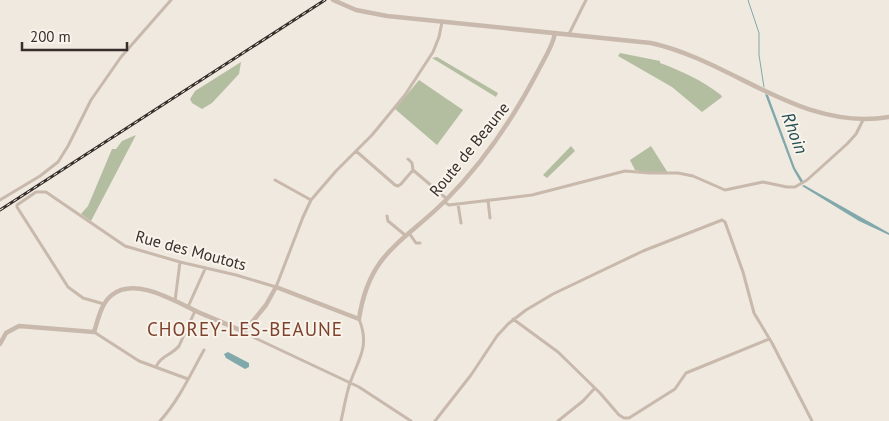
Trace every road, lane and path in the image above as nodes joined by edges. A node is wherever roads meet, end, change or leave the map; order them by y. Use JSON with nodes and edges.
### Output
{"nodes":[{"id":1,"x":171,"y":0,"type":"edge"},
{"id":2,"x":586,"y":0,"type":"edge"},
{"id":3,"x":334,"y":1,"type":"edge"},
{"id":4,"x":442,"y":22,"type":"junction"},
{"id":5,"x":555,"y":33,"type":"junction"},
{"id":6,"x":569,"y":34,"type":"junction"},
{"id":7,"x":889,"y":117,"type":"edge"},
{"id":8,"x":864,"y":120,"type":"junction"},
{"id":9,"x":356,"y":151,"type":"junction"},
{"id":10,"x":408,"y":160,"type":"dead end"},
{"id":11,"x":413,"y":170,"type":"junction"},
{"id":12,"x":275,"y":180,"type":"dead end"},
{"id":13,"x":0,"y":200,"type":"edge"},
{"id":14,"x":311,"y":200,"type":"junction"},
{"id":15,"x":488,"y":200,"type":"junction"},
{"id":16,"x":446,"y":201,"type":"junction"},
{"id":17,"x":458,"y":204,"type":"junction"},
{"id":18,"x":387,"y":216,"type":"dead end"},
{"id":19,"x":490,"y":218,"type":"dead end"},
{"id":20,"x":461,"y":223,"type":"dead end"},
{"id":21,"x":407,"y":234,"type":"junction"},
{"id":22,"x":420,"y":244,"type":"dead end"},
{"id":23,"x":180,"y":262,"type":"junction"},
{"id":24,"x":205,"y":269,"type":"junction"},
{"id":25,"x":276,"y":287,"type":"junction"},
{"id":26,"x":175,"y":300,"type":"junction"},
{"id":27,"x":104,"y":304,"type":"junction"},
{"id":28,"x":188,"y":307,"type":"junction"},
{"id":29,"x":196,"y":311,"type":"junction"},
{"id":30,"x":359,"y":319,"type":"junction"},
{"id":31,"x":513,"y":319,"type":"junction"},
{"id":32,"x":94,"y":332,"type":"junction"},
{"id":33,"x":244,"y":332,"type":"junction"},
{"id":34,"x":769,"y":339,"type":"junction"},
{"id":35,"x":0,"y":344,"type":"edge"},
{"id":36,"x":204,"y":350,"type":"dead end"},
{"id":37,"x":156,"y":367,"type":"junction"},
{"id":38,"x":188,"y":379,"type":"junction"},
{"id":39,"x":350,"y":383,"type":"junction"},
{"id":40,"x":594,"y":389,"type":"junction"},
{"id":41,"x":160,"y":421,"type":"edge"},
{"id":42,"x":341,"y":421,"type":"edge"},
{"id":43,"x":411,"y":421,"type":"edge"},
{"id":44,"x":435,"y":421,"type":"edge"},
{"id":45,"x":558,"y":421,"type":"edge"},
{"id":46,"x":812,"y":421,"type":"edge"}],
"edges":[{"from":1,"to":13,"type":"street"},
{"from":2,"to":6,"type":"street"},
{"from":3,"to":4,"type":"street"},
{"from":4,"to":5,"type":"street"},
{"from":4,"to":9,"type":"street"},
{"from":5,"to":6,"type":"street"},
{"from":5,"to":16,"type":"street","name":"Route de Beaune"},
{"from":6,"to":8,"type":"street"},
{"from":7,"to":8,"type":"street"},
{"from":8,"to":15,"type":"street"},
{"from":9,"to":11,"type":"street"},
{"from":9,"to":14,"type":"street"},
{"from":10,"to":11,"type":"street"},
{"from":11,"to":16,"type":"street"},
{"from":12,"to":14,"type":"street"},
{"from":14,"to":25,"type":"street"},
{"from":15,"to":17,"type":"street"},
{"from":15,"to":19,"type":"street"},
{"from":16,"to":17,"type":"street"},
{"from":16,"to":21,"type":"street","name":"Route de Beaune"},
{"from":17,"to":20,"type":"street"},
{"from":18,"to":21,"type":"street"},
{"from":21,"to":22,"type":"street"},
{"from":21,"to":30,"type":"street","name":"Route de Beaune"},
{"from":23,"to":24,"type":"street","name":"Rue des Moutots"},
{"from":23,"to":26,"type":"street"},
{"from":23,"to":27,"type":"street","name":"Rue des Moutots"},
{"from":24,"to":25,"type":"street","name":"Rue des Moutots"},
{"from":24,"to":28,"type":"street"},
{"from":25,"to":30,"type":"street"},
{"from":25,"to":33,"type":"street"},
{"from":26,"to":27,"type":"street"},
{"from":26,"to":28,"type":"street"},
{"from":27,"to":32,"type":"street"},
{"from":28,"to":29,"type":"street"},
{"from":29,"to":33,"type":"street"},
{"from":29,"to":37,"type":"street"},
{"from":30,"to":39,"type":"street"},
{"from":31,"to":34,"type":"street"},
{"from":31,"to":40,"type":"street"},
{"from":31,"to":44,"type":"street"},
{"from":32,"to":35,"type":"street"},
{"from":32,"to":37,"type":"street"},
{"from":33,"to":39,"type":"street"},
{"from":34,"to":40,"type":"street"},
{"from":34,"to":46,"type":"street"},
{"from":36,"to":38,"type":"street"},
{"from":37,"to":38,"type":"street"},
{"from":38,"to":41,"type":"street"},
{"from":39,"to":42,"type":"street"},
{"from":39,"to":43,"type":"street"},
{"from":40,"to":45,"type":"street"}]}
